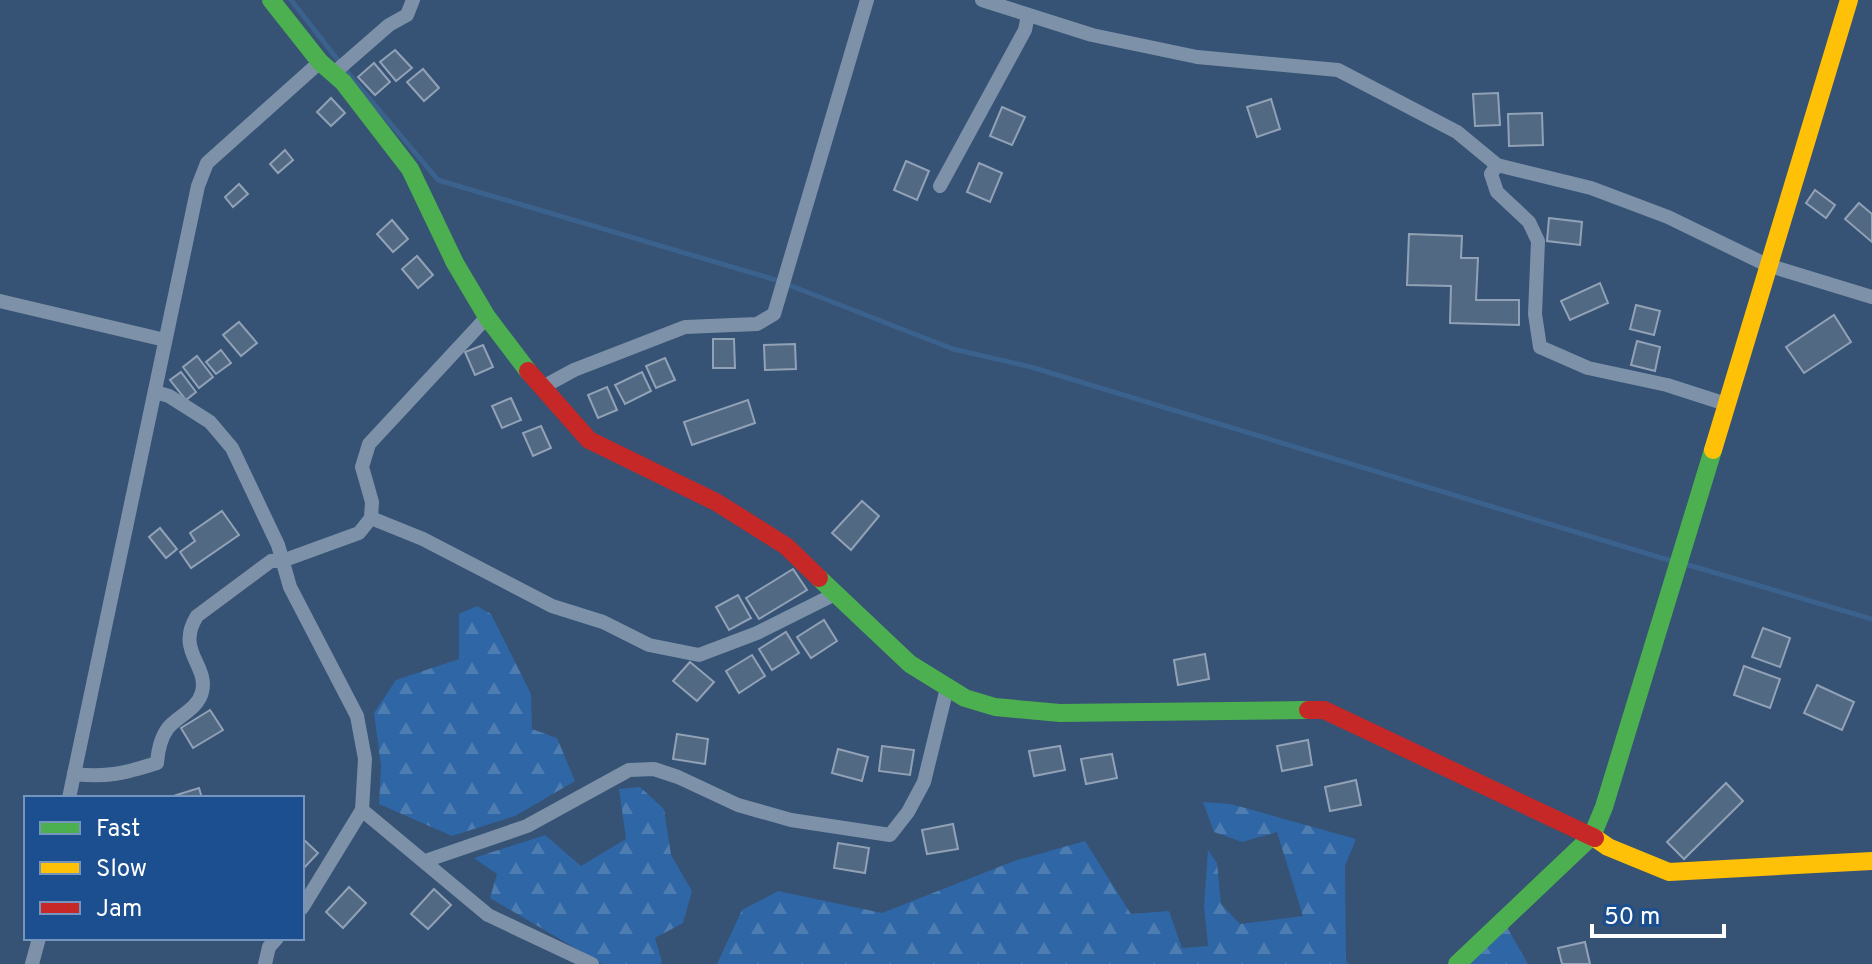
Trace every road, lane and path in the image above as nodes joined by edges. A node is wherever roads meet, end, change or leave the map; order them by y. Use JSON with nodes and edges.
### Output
{"nodes":[{"id":1,"x":271,"y":0,"type":"edge"},
{"id":2,"x":413,"y":0,"type":"edge"},
{"id":3,"x":867,"y":0,"type":"edge"},
{"id":4,"x":982,"y":0,"type":"edge"},
{"id":5,"x":1849,"y":0,"type":"edge"},
{"id":6,"x":1028,"y":15,"type":"junction"},
{"id":7,"x":327,"y":68,"type":"junction"},
{"id":8,"x":1497,"y":165,"type":"junction"},
{"id":9,"x":940,"y":186,"type":"dead end"},
{"id":10,"x":1767,"y":265,"type":"junction"},
{"id":11,"x":1872,"y":297,"type":"edge"},
{"id":12,"x":0,"y":301,"type":"edge"},
{"id":13,"x":487,"y":317,"type":"junction"},
{"id":14,"x":165,"y":340,"type":"junction"},
{"id":15,"x":541,"y":388,"type":"junction"},
{"id":16,"x":155,"y":392,"type":"junction"},
{"id":17,"x":1726,"y":404,"type":"junction"},
{"id":18,"x":371,"y":518,"type":"junction"},
{"id":19,"x":282,"y":561,"type":"junction"},
{"id":20,"x":835,"y":594,"type":"junction"},
{"id":21,"x":947,"y":688,"type":"junction"},
{"id":22,"x":74,"y":774,"type":"junction"},
{"id":23,"x":69,"y":796,"type":"edge"},
{"id":24,"x":362,"y":810,"type":"junction"},
{"id":25,"x":1592,"y":836,"type":"junction"},
{"id":26,"x":425,"y":861,"type":"junction"},
{"id":27,"x":1872,"y":861,"type":"edge"},
{"id":28,"x":304,"y":905,"type":"edge"},
{"id":29,"x":38,"y":940,"type":"edge"},
{"id":30,"x":275,"y":940,"type":"edge"},
{"id":31,"x":32,"y":964,"type":"edge"},
{"id":32,"x":265,"y":964,"type":"edge"},
{"id":33,"x":592,"y":964,"type":"edge"},
{"id":34,"x":1457,"y":964,"type":"edge"}],
"edges":[{"from":1,"to":7,"type":"street"},
{"from":2,"to":7,"type":"street"},
{"from":3,"to":15,"type":"street"},
{"from":4,"to":6,"type":"street"},
{"from":5,"to":10,"type":"street"},
{"from":6,"to":8,"type":"street"},
{"from":6,"to":9,"type":"street"},
{"from":7,"to":13,"type":"street"},
{"from":7,"to":14,"type":"street"},
{"from":8,"to":10,"type":"street"},
{"from":8,"to":17,"type":"street"},
{"from":10,"to":11,"type":"street"},
{"from":10,"to":17,"type":"street"},
{"from":12,"to":14,"type":"street"},
{"from":13,"to":15,"type":"street"},
{"from":13,"to":18,"type":"street"},
{"from":14,"to":16,"type":"street"},
{"from":15,"to":20,"type":"street"},
{"from":16,"to":19,"type":"street"},
{"from":16,"to":22,"type":"street"},
{"from":17,"to":25,"type":"street"},
{"from":18,"to":19,"type":"street"},
{"from":18,"to":20,"type":"street"},
{"from":19,"to":22,"type":"street"},
{"from":19,"to":24,"type":"street"},
{"from":20,"to":21,"type":"street"},
{"from":21,"to":25,"type":"street"},
{"from":21,"to":26,"type":"street"},
{"from":22,"to":23,"type":"street"},
{"from":24,"to":26,"type":"street"},
{"from":24,"to":28,"type":"street"},
{"from":25,"to":27,"type":"street"},
{"from":25,"to":34,"type":"street"},
{"from":26,"to":33,"type":"street"},
{"from":29,"to":31,"type":"street"},
{"from":30,"to":32,"type":"street"}]}
